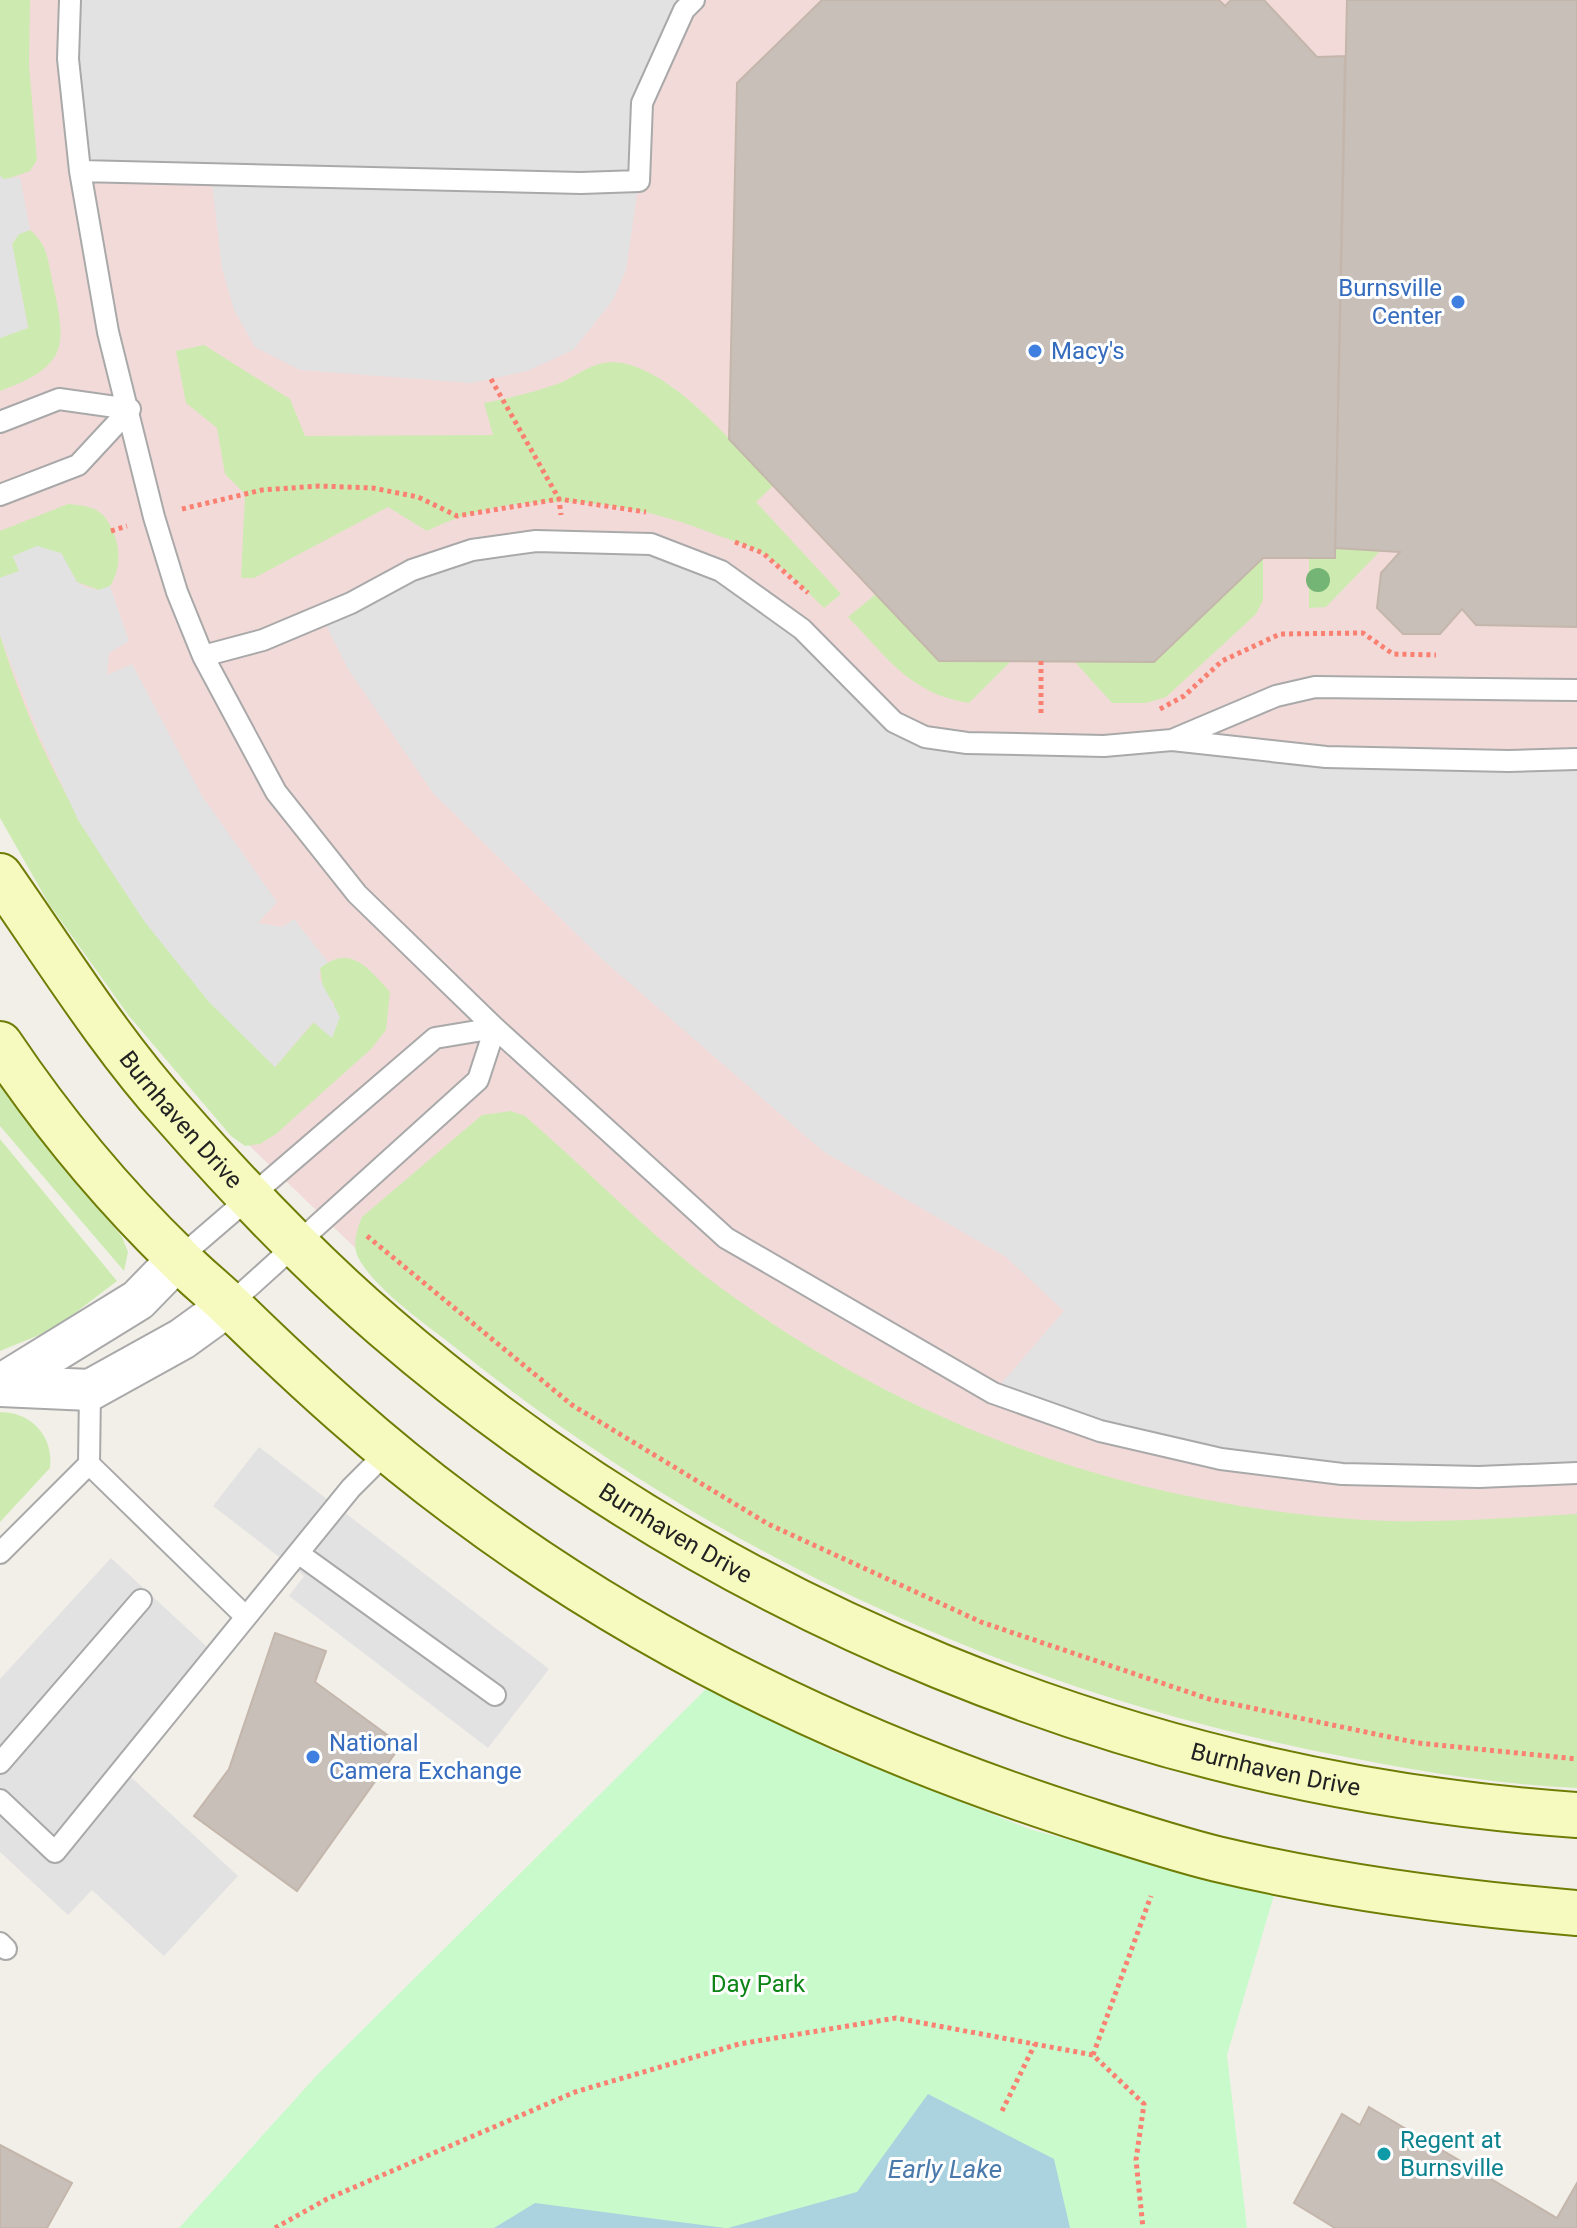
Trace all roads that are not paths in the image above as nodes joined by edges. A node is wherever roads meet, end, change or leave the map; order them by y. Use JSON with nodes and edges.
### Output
{"nodes":[{"id":1,"x":70,"y":0,"type":"edge"},
{"id":2,"x":694,"y":0,"type":"edge"},
{"id":3,"x":80,"y":171,"type":"junction"},
{"id":4,"x":130,"y":409,"type":"junction"},
{"id":5,"x":0,"y":422,"type":"edge"},
{"id":6,"x":0,"y":495,"type":"edge"},
{"id":7,"x":203,"y":656,"type":"junction"},
{"id":8,"x":1577,"y":690,"type":"edge"},
{"id":9,"x":1172,"y":740,"type":"junction"},
{"id":10,"x":1577,"y":759,"type":"edge"},
{"id":11,"x":0,"y":876,"type":"edge"},
{"id":12,"x":495,"y":1028,"type":"junction"},
{"id":13,"x":0,"y":1044,"type":"edge"},
{"id":14,"x":249,"y":1195,"type":"junction"},
{"id":15,"x":298,"y":1242,"type":"junction"},
{"id":16,"x":178,"y":1259,"type":"junction"},
{"id":17,"x":229,"y":1305,"type":"junction"},
{"id":18,"x":0,"y":1386,"type":"edge"},
{"id":19,"x":90,"y":1390,"type":"junction"},
{"id":20,"x":388,"y":1451,"type":"junction"},
{"id":21,"x":89,"y":1464,"type":"junction"},
{"id":22,"x":1577,"y":1473,"type":"edge"},
{"id":23,"x":0,"y":1553,"type":"edge"},
{"id":24,"x":298,"y":1553,"type":"junction"},
{"id":25,"x":141,"y":1600,"type":"dead end"},
{"id":26,"x":246,"y":1617,"type":"junction"},
{"id":27,"x":495,"y":1695,"type":"dead end"},
{"id":28,"x":0,"y":1763,"type":"edge"},
{"id":29,"x":0,"y":1800,"type":"edge"},
{"id":30,"x":1577,"y":1815,"type":"edge"},
{"id":31,"x":1577,"y":1913,"type":"edge"}],
"edges":[{"from":1,"to":3,"type":"lane"},
{"from":2,"to":3,"type":"lane"},
{"from":3,"to":4,"type":"lane"},
{"from":4,"to":5,"type":"lane"},
{"from":4,"to":6,"type":"lane"},
{"from":4,"to":7,"type":"lane"},
{"from":7,"to":9,"type":"lane"},
{"from":7,"to":12,"type":"lane"},
{"from":8,"to":9,"type":"lane"},
{"from":9,"to":10,"type":"lane"},
{"from":11,"to":14,"type":"street","name":"Burnhaven Drive"},
{"from":12,"to":14,"type":"lane"},
{"from":12,"to":15,"type":"lane"},
{"from":12,"to":22,"type":"lane"},
{"from":13,"to":16,"type":"street"},
{"from":14,"to":15,"type":"street","name":"Burnhaven Drive"},
{"from":14,"to":16,"type":"lane"},
{"from":15,"to":17,"type":"lane"},
{"from":15,"to":30,"type":"street","name":"Burnhaven Drive"},
{"from":16,"to":17,"type":"street"},
{"from":16,"to":18,"type":"street"},
{"from":17,"to":19,"type":"street"},
{"from":17,"to":20,"type":"street"},
{"from":18,"to":19,"type":"street"},
{"from":19,"to":21,"type":"lane"},
{"from":20,"to":24,"type":"lane"},
{"from":20,"to":31,"type":"street"},
{"from":21,"to":23,"type":"lane"},
{"from":21,"to":26,"type":"lane"},
{"from":24,"to":26,"type":"lane"},
{"from":24,"to":27,"type":"lane"},
{"from":25,"to":28,"type":"lane"},
{"from":26,"to":29,"type":"lane"}]}
